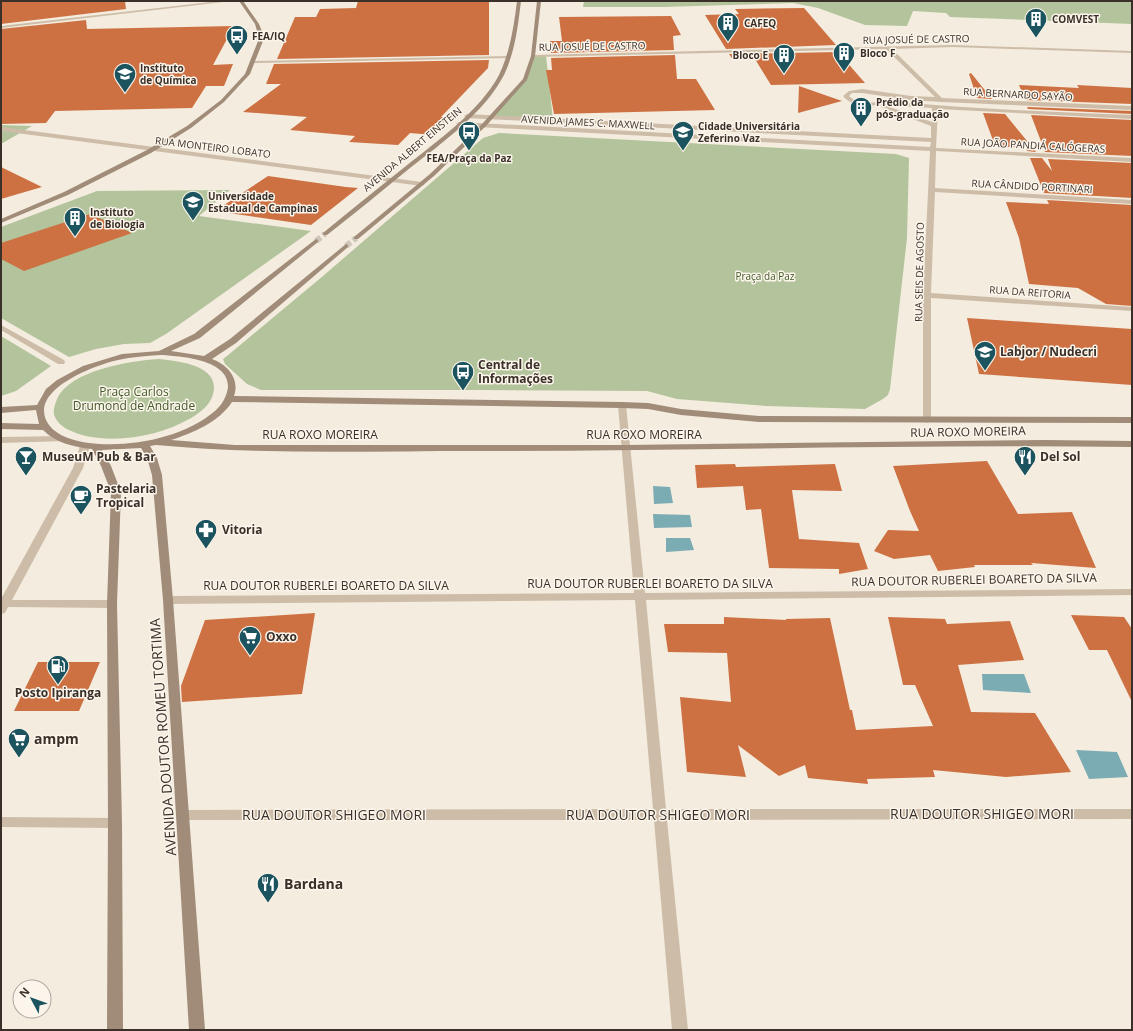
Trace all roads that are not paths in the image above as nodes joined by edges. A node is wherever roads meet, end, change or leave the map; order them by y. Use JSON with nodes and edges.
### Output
{"nodes":[{"id":1,"x":230,"y":1,"type":"edge"},
{"id":2,"x":241,"y":1,"type":"edge"},
{"id":3,"x":519,"y":1,"type":"edge"},
{"id":4,"x":539,"y":1,"type":"edge"},
{"id":5,"x":1,"y":27,"type":"edge"},
{"id":6,"x":888,"y":48,"type":"junction"},
{"id":7,"x":1132,"y":52,"type":"edge"},
{"id":8,"x":533,"y":56,"type":"junction"},
{"id":9,"x":509,"y":57,"type":"junction"},
{"id":10,"x":255,"y":62,"type":"junction"},
{"id":11,"x":941,"y":100,"type":"junction"},
{"id":12,"x":876,"y":102,"type":"junction"},
{"id":13,"x":935,"y":108,"type":"junction"},
{"id":14,"x":1132,"y":108,"type":"edge"},
{"id":15,"x":467,"y":116,"type":"junction"},
{"id":16,"x":491,"y":117,"type":"junction"},
{"id":17,"x":1132,"y":117,"type":"edge"},
{"id":18,"x":459,"y":124,"type":"junction"},
{"id":19,"x":484,"y":125,"type":"junction"},
{"id":20,"x":934,"y":125,"type":"junction"},
{"id":21,"x":1,"y":130,"type":"edge"},
{"id":22,"x":933,"y":140,"type":"junction"},
{"id":23,"x":154,"y":149,"type":"junction"},
{"id":24,"x":933,"y":149,"type":"junction"},
{"id":25,"x":1132,"y":160,"type":"edge"},
{"id":26,"x":392,"y":180,"type":"junction"},
{"id":27,"x":422,"y":184,"type":"junction"},
{"id":28,"x":931,"y":190,"type":"junction"},
{"id":29,"x":1132,"y":202,"type":"edge"},
{"id":30,"x":1,"y":221,"type":"edge"},
{"id":31,"x":326,"y":234,"type":"tunnel mouth"},
{"id":32,"x":356,"y":238,"type":"tunnel mouth"},
{"id":33,"x":316,"y":241,"type":"tunnel mouth"},
{"id":34,"x":346,"y":246,"type":"tunnel mouth"},
{"id":35,"x":927,"y":295,"type":"junction"},
{"id":36,"x":1132,"y":309,"type":"edge"},
{"id":37,"x":1,"y":327,"type":"edge"},
{"id":38,"x":160,"y":353,"type":"junction"},
{"id":39,"x":206,"y":359,"type":"junction"},
{"id":40,"x":61,"y":362,"type":"dead end"},
{"id":41,"x":230,"y":398,"type":"junction"},
{"id":42,"x":622,"y":405,"type":"junction"},
{"id":43,"x":41,"y":407,"type":"junction"},
{"id":44,"x":1,"y":410,"type":"edge"},
{"id":45,"x":928,"y":420,"type":"junction"},
{"id":46,"x":1132,"y":420,"type":"edge"},
{"id":47,"x":1,"y":426,"type":"edge"},
{"id":48,"x":45,"y":427,"type":"junction"},
{"id":49,"x":1,"y":440,"type":"edge"},
{"id":50,"x":63,"y":440,"type":"junction"},
{"id":51,"x":157,"y":442,"type":"junction"},
{"id":52,"x":144,"y":444,"type":"junction"},
{"id":53,"x":1132,"y":444,"type":"edge"},
{"id":54,"x":90,"y":446,"type":"junction"},
{"id":55,"x":625,"y":448,"type":"junction"},
{"id":56,"x":1132,"y":592,"type":"edge"},
{"id":57,"x":640,"y":597,"type":"junction"},
{"id":58,"x":168,"y":600,"type":"junction"},
{"id":59,"x":112,"y":604,"type":"junction"},
{"id":60,"x":2,"y":605,"type":"edge"},
{"id":61,"x":1132,"y":814,"type":"edge"},
{"id":62,"x":183,"y":815,"type":"junction"},
{"id":63,"x":660,"y":815,"type":"junction"},
{"id":64,"x":1,"y":822,"type":"edge"},
{"id":65,"x":115,"y":822,"type":"junction"},
{"id":66,"x":115,"y":1030,"type":"edge"},
{"id":67,"x":197,"y":1030,"type":"edge"},
{"id":68,"x":680,"y":1030,"type":"edge"}],
"edges":[{"from":1,"to":5,"type":"street"},
{"from":2,"to":10,"type":"street"},
{"from":3,"to":9,"type":"street","name":"AVENIDA ALBERT EINSTEIN"},
{"from":4,"to":8,"type":"street"},
{"from":6,"to":7,"type":"street","name":"RUA JOSUÉ DE CASTRO"},
{"from":6,"to":8,"type":"street","name":"RUA JOSUÉ DE CASTRO"},
{"from":6,"to":11,"type":"street"},
{"from":8,"to":16,"type":"street"},
{"from":9,"to":10,"type":"street"},
{"from":9,"to":15,"type":"street","name":"AVENIDA ALBERT EINSTEIN"},
{"from":10,"to":23,"type":"street"},
{"from":11,"to":12,"type":"street","name":"RUA BERNARDO SAYÃO"},
{"from":11,"to":14,"type":"street","name":"RUA BERNARDO SAYÃO"},
{"from":12,"to":13,"type":"street"},
{"from":12,"to":20,"type":"street"},
{"from":13,"to":17,"type":"street"},
{"from":13,"to":20,"type":"street","name":"RUA SEIS DE AGOSTO"},
{"from":15,"to":16,"type":"street","name":"AVENIDA JAMES C. MAXWELL"},
{"from":15,"to":18,"type":"street","name":"AVENIDA ALBERT EINSTEIN"},
{"from":16,"to":19,"type":"street"},
{"from":16,"to":22,"type":"street","name":"AVENIDA JAMES C. MAXWELL"},
{"from":18,"to":19,"type":"street","name":"AVENIDA JAMES C. MAXWELL"},
{"from":18,"to":26,"type":"street","name":"AVENIDA ALBERT EINSTEIN"},
{"from":19,"to":24,"type":"street","name":"AVENIDA JAMES C. MAXWELL"},
{"from":19,"to":27,"type":"street"},
{"from":20,"to":22,"type":"street","name":"RUA SEIS DE AGOSTO"},
{"from":21,"to":23,"type":"street","name":"RUA MONTEIRO LOBATO"},
{"from":22,"to":24,"type":"street","name":"RUA SEIS DE AGOSTO"},
{"from":23,"to":26,"type":"street","name":"RUA MONTEIRO LOBATO"},
{"from":23,"to":30,"type":"street"},
{"from":24,"to":25,"type":"street","name":"RUA JOÃO PANDIÁ CALÓGERAS"},
{"from":24,"to":28,"type":"street","name":"RUA SEIS DE AGOSTO"},
{"from":26,"to":27,"type":"street","name":"RUA MONTEIRO LOBATO"},
{"from":26,"to":31,"type":"street","name":"AVENIDA ALBERT EINSTEIN"},
{"from":27,"to":32,"type":"street"},
{"from":28,"to":29,"type":"street","name":"RUA CÂNDIDO PORTINARI"},
{"from":28,"to":35,"type":"street","name":"RUA SEIS DE AGOSTO"},
{"from":33,"to":38,"type":"street"},
{"from":34,"to":39,"type":"street"},
{"from":35,"to":36,"type":"street","name":"RUA DA REITORIA"},
{"from":35,"to":45,"type":"street","name":"RUA SEIS DE AGOSTO"},
{"from":37,"to":40,"type":"street"},
{"from":38,"to":39,"type":"street"},
{"from":38,"to":43,"type":"street"},
{"from":39,"to":41,"type":"street"},
{"from":41,"to":42,"type":"street","name":"RUA ROXO MOREIRA"},
{"from":41,"to":51,"type":"street"},
{"from":42,"to":45,"type":"street","name":"RUA ROXO MOREIRA"},
{"from":42,"to":55,"type":"street"},
{"from":43,"to":44,"type":"street"},
{"from":43,"to":48,"type":"street"},
{"from":45,"to":46,"type":"street","name":"RUA ROXO MOREIRA"},
{"from":47,"to":48,"type":"street"},
{"from":48,"to":50,"type":"street"},
{"from":49,"to":50,"type":"street"},
{"from":50,"to":54,"type":"street"},
{"from":51,"to":52,"type":"street"},
{"from":51,"to":55,"type":"street","name":"RUA ROXO MOREIRA"},
{"from":52,"to":54,"type":"street"},
{"from":52,"to":58,"type":"street","name":"AVENIDA DOUTOR ROMEU TORTIMA"},
{"from":53,"to":55,"type":"street","name":"RUA ROXO MOREIRA"},
{"from":54,"to":59,"type":"street"},
{"from":54,"to":60,"type":"street"},
{"from":55,"to":57,"type":"street"},
{"from":56,"to":57,"type":"street","name":"RUA DOUTOR RUBERLEI BOARETO DA SILVA"},
{"from":57,"to":58,"type":"street","name":"RUA DOUTOR RUBERLEI BOARETO DA SILVA"},
{"from":57,"to":63,"type":"street"},
{"from":58,"to":62,"type":"street","name":"AVENIDA DOUTOR ROMEU TORTIMA"},
{"from":59,"to":60,"type":"street"},
{"from":59,"to":65,"type":"street"},
{"from":61,"to":63,"type":"street","name":"RUA DOUTOR SHIGEO MORI"},
{"from":62,"to":63,"type":"street","name":"RUA DOUTOR SHIGEO MORI"},
{"from":62,"to":67,"type":"street","name":"AVENIDA DOUTOR ROMEU TORTIMA"},
{"from":63,"to":68,"type":"street"},
{"from":64,"to":65,"type":"street"},
{"from":65,"to":66,"type":"street"}]}
